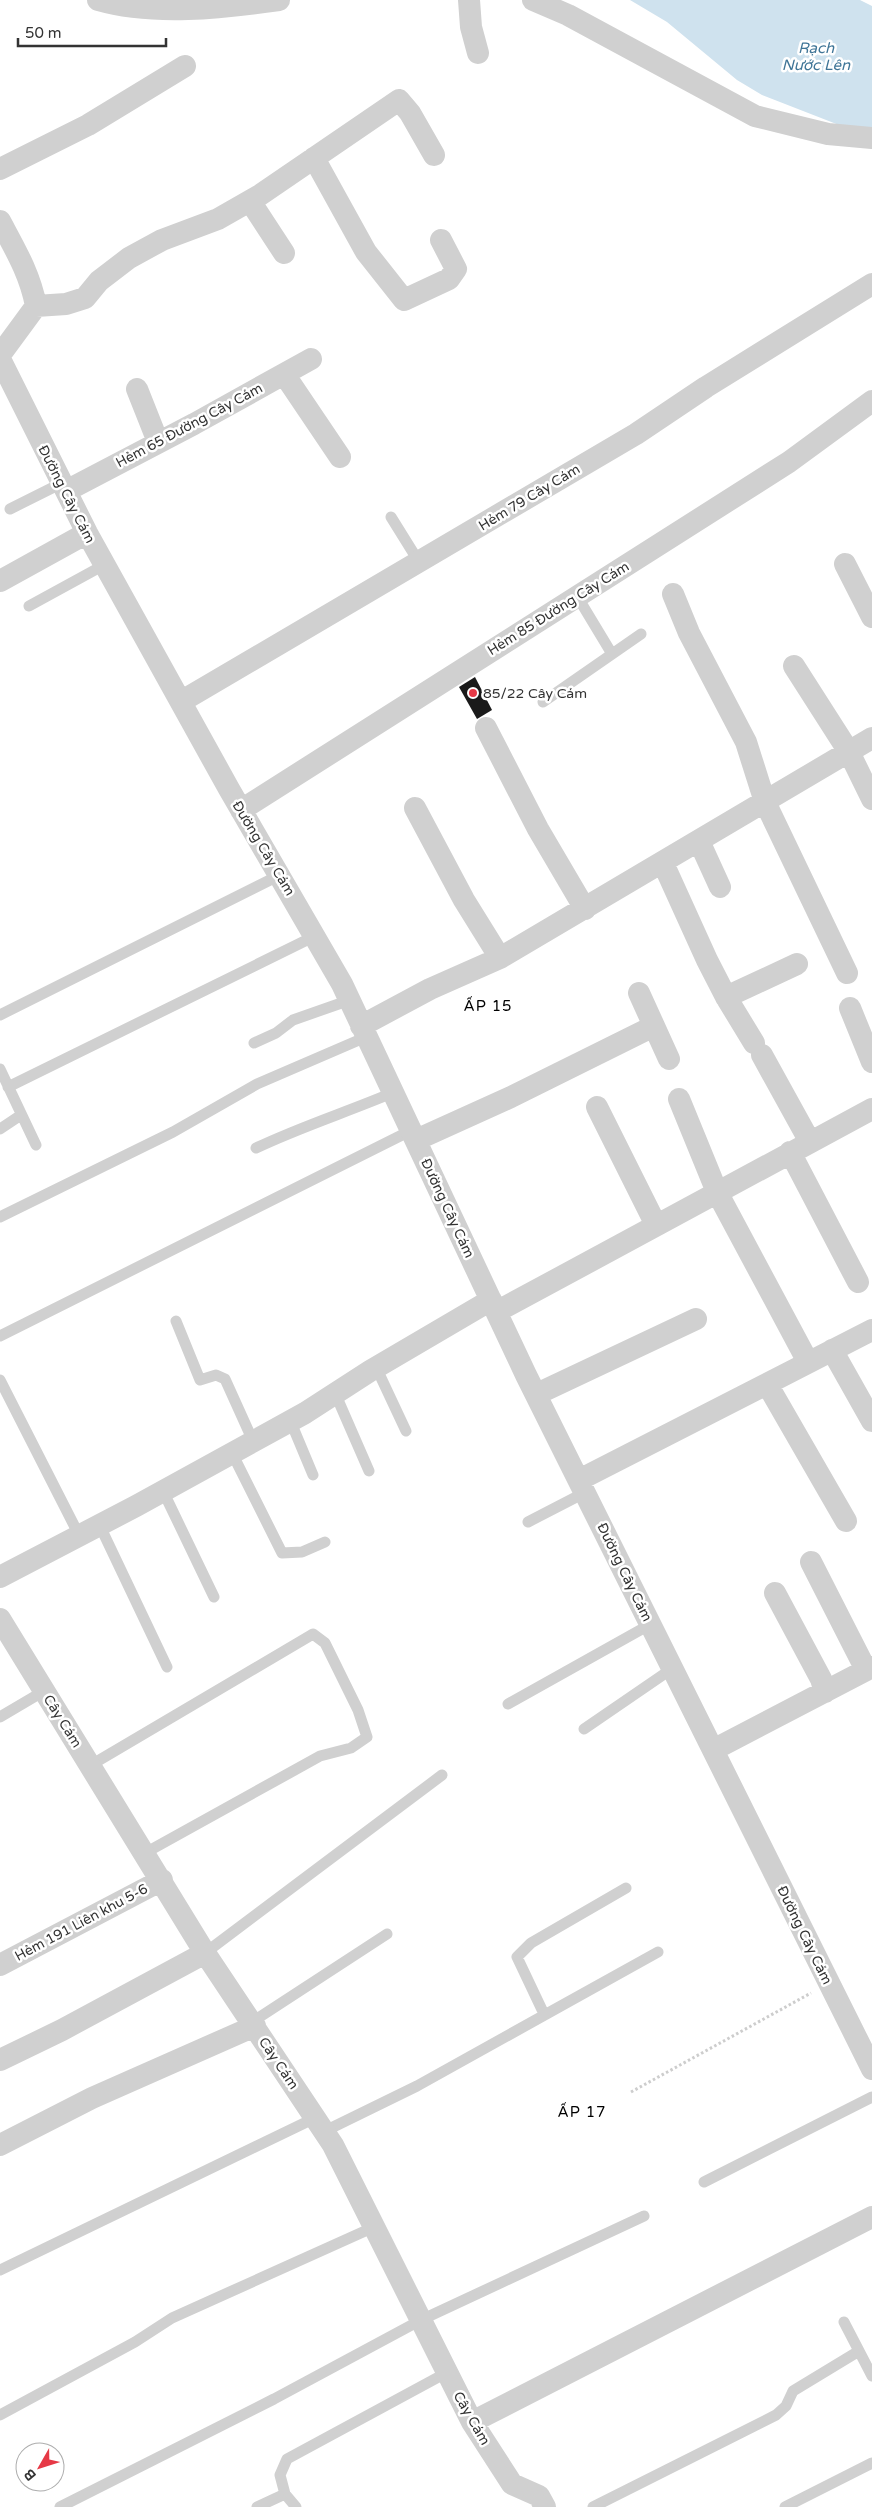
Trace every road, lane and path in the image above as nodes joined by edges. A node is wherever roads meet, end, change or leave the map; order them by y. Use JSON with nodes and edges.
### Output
{"nodes":[{"id":1,"x":98,"y":0,"type":"edge"},
{"id":2,"x":279,"y":0,"type":"edge"},
{"id":3,"x":469,"y":0,"type":"edge"},
{"id":4,"x":533,"y":0,"type":"edge"},
{"id":5,"x":478,"y":53,"type":"dead end"},
{"id":6,"x":185,"y":66,"type":"dead end"},
{"id":7,"x":872,"y":138,"type":"edge"},
{"id":8,"x":434,"y":155,"type":"dead end"},
{"id":9,"x":314,"y":158,"type":"junction"},
{"id":10,"x":0,"y":169,"type":"edge"},
{"id":11,"x":250,"y":200,"type":"junction"},
{"id":12,"x":0,"y":222,"type":"edge"},
{"id":13,"x":441,"y":240,"type":"dead end"},
{"id":14,"x":284,"y":253,"type":"dead end"},
{"id":15,"x":872,"y":284,"type":"edge"},
{"id":16,"x":36,"y":306,"type":"junction"},
{"id":17,"x":0,"y":355,"type":"edge"},
{"id":18,"x":0,"y":359,"type":"edge"},
{"id":19,"x":311,"y":359,"type":"dead end"},
{"id":20,"x":284,"y":374,"type":"junction"},
{"id":21,"x":137,"y":389,"type":"dead end"},
{"id":22,"x":872,"y":401,"type":"edge"},
{"id":23,"x":158,"y":442,"type":"junction"},
{"id":24,"x":340,"y":457,"type":"dead end"},
{"id":25,"x":64,"y":487,"type":"junction"},
{"id":26,"x":10,"y":509,"type":"dead end"},
{"id":27,"x":391,"y":517,"type":"dead end"},
{"id":28,"x":87,"y":534,"type":"junction"},
{"id":29,"x":419,"y":562,"type":"junction"},
{"id":30,"x":845,"y":564,"type":"dead end"},
{"id":31,"x":104,"y":565,"type":"junction"},
{"id":32,"x":0,"y":581,"type":"edge"},
{"id":33,"x":673,"y":594,"type":"dead end"},
{"id":34,"x":577,"y":596,"type":"junction"},
{"id":35,"x":29,"y":606,"type":"dead end"},
{"id":36,"x":872,"y":617,"type":"edge"},
{"id":37,"x":641,"y":634,"type":"dead end"},
{"id":38,"x":612,"y":654,"type":"junction"},
{"id":39,"x":794,"y":666,"type":"dead end"},
{"id":40,"x":182,"y":701,"type":"junction"},
{"id":41,"x":544,"y":702,"type":"dead end"},
{"id":42,"x":486,"y":728,"type":"dead end"},
{"id":43,"x":872,"y":738,"type":"edge"},
{"id":44,"x":849,"y":752,"type":"junction"},
{"id":45,"x":872,"y":798,"type":"edge"},
{"id":46,"x":765,"y":802,"type":"junction"},
{"id":47,"x":415,"y":808,"type":"dead end"},
{"id":48,"x":241,"y":810,"type":"junction"},
{"id":49,"x":699,"y":841,"type":"junction"},
{"id":50,"x":663,"y":863,"type":"junction"},
{"id":51,"x":280,"y":875,"type":"junction"},
{"id":52,"x":720,"y":887,"type":"dead end"},
{"id":53,"x":585,"y":909,"type":"junction"},
{"id":54,"x":315,"y":936,"type":"junction"},
{"id":55,"x":500,"y":958,"type":"junction"},
{"id":56,"x":797,"y":964,"type":"dead end"},
{"id":57,"x":847,"y":973,"type":"dead end"},
{"id":58,"x":639,"y":993,"type":"dead end"},
{"id":59,"x":726,"y":997,"type":"junction"},
{"id":60,"x":350,"y":1000,"type":"junction"},
{"id":61,"x":850,"y":1008,"type":"dead end"},
{"id":62,"x":0,"y":1016,"type":"edge"},
{"id":63,"x":654,"y":1026,"type":"junction"},
{"id":64,"x":363,"y":1031,"type":"junction"},
{"id":65,"x":254,"y":1043,"type":"dead end"},
{"id":66,"x":669,"y":1060,"type":"dead end"},
{"id":67,"x":872,"y":1062,"type":"edge"},
{"id":68,"x":0,"y":1069,"type":"edge"},
{"id":69,"x":8,"y":1087,"type":"junction"},
{"id":70,"x":392,"y":1093,"type":"junction"},
{"id":71,"x":679,"y":1099,"type":"dead end"},
{"id":72,"x":597,"y":1108,"type":"dead end"},
{"id":73,"x":872,"y":1109,"type":"edge"},
{"id":74,"x":21,"y":1115,"type":"junction"},
{"id":75,"x":0,"y":1129,"type":"edge"},
{"id":76,"x":414,"y":1135,"type":"junction"},
{"id":77,"x":810,"y":1142,"type":"junction"},
{"id":78,"x":36,"y":1144,"type":"dead end"},
{"id":79,"x":256,"y":1148,"type":"dead end"},
{"id":80,"x":790,"y":1152,"type":"junction"},
{"id":81,"x":717,"y":1192,"type":"junction"},
{"id":82,"x":0,"y":1217,"type":"edge"},
{"id":83,"x":656,"y":1225,"type":"junction"},
{"id":84,"x":858,"y":1282,"type":"dead end"},
{"id":85,"x":494,"y":1306,"type":"junction"},
{"id":86,"x":696,"y":1319,"type":"dead end"},
{"id":87,"x":176,"y":1320,"type":"dead end"},
{"id":88,"x":872,"y":1330,"type":"edge"},
{"id":89,"x":0,"y":1336,"type":"edge"},
{"id":90,"x":832,"y":1350,"type":"junction"},
{"id":91,"x":808,"y":1362,"type":"junction"},
{"id":92,"x":376,"y":1367,"type":"junction"},
{"id":93,"x":0,"y":1380,"type":"edge"},
{"id":94,"x":767,"y":1384,"type":"junction"},
{"id":95,"x":335,"y":1393,"type":"junction"},
{"id":96,"x":537,"y":1394,"type":"junction"},
{"id":97,"x":290,"y":1420,"type":"junction"},
{"id":98,"x":872,"y":1421,"type":"edge"},
{"id":99,"x":406,"y":1431,"type":"dead end"},
{"id":100,"x":253,"y":1441,"type":"junction"},
{"id":101,"x":232,"y":1453,"type":"junction"},
{"id":102,"x":369,"y":1471,"type":"dead end"},
{"id":103,"x":313,"y":1475,"type":"dead end"},
{"id":104,"x":583,"y":1486,"type":"junction"},
{"id":105,"x":164,"y":1491,"type":"junction"},
{"id":106,"x":846,"y":1521,"type":"dead end"},
{"id":107,"x":528,"y":1522,"type":"dead end"},
{"id":108,"x":99,"y":1524,"type":"junction"},
{"id":109,"x":78,"y":1535,"type":"junction"},
{"id":110,"x":325,"y":1542,"type":"dead end"},
{"id":111,"x":811,"y":1562,"type":"dead end"},
{"id":112,"x":0,"y":1577,"type":"edge"},
{"id":113,"x":775,"y":1593,"type":"dead end"},
{"id":114,"x":214,"y":1597,"type":"dead end"},
{"id":115,"x":0,"y":1619,"type":"edge"},
{"id":116,"x":651,"y":1624,"type":"junction"},
{"id":117,"x":167,"y":1667,"type":"dead end"},
{"id":118,"x":673,"y":1668,"type":"junction"},
{"id":119,"x":869,"y":1668,"type":"edge"},
{"id":120,"x":44,"y":1691,"type":"junction"},
{"id":121,"x":825,"y":1692,"type":"junction"},
{"id":122,"x":508,"y":1704,"type":"dead end"},
{"id":123,"x":0,"y":1717,"type":"edge"},
{"id":124,"x":584,"y":1729,"type":"dead end"},
{"id":125,"x":713,"y":1750,"type":"junction"},
{"id":126,"x":91,"y":1765,"type":"junction"},
{"id":127,"x":442,"y":1775,"type":"dead end"},
{"id":128,"x":145,"y":1853,"type":"junction"},
{"id":129,"x":162,"y":1880,"type":"junction"},
{"id":130,"x":626,"y":1888,"type":"dead end"},
{"id":131,"x":387,"y":1934,"type":"dead end"},
{"id":132,"x":658,"y":1952,"type":"dead end"},
{"id":133,"x":206,"y":1953,"type":"junction"},
{"id":134,"x":0,"y":1965,"type":"edge"},
{"id":135,"x":829,"y":1984,"type":"junction"},
{"id":136,"x":544,"y":2014,"type":"junction"},
{"id":137,"x":253,"y":2024,"type":"junction"},
{"id":138,"x":0,"y":2060,"type":"edge"},
{"id":139,"x":872,"y":2069,"type":"edge"},
{"id":140,"x":631,"y":2092,"type":"dead end"},
{"id":141,"x":872,"y":2097,"type":"edge"},
{"id":142,"x":321,"y":2124,"type":"junction"},
{"id":143,"x":0,"y":2145,"type":"edge"},
{"id":144,"x":704,"y":2182,"type":"dead end"},
{"id":145,"x":644,"y":2216,"type":"dead end"},
{"id":146,"x":872,"y":2217,"type":"edge"},
{"id":147,"x":374,"y":2227,"type":"junction"},
{"id":148,"x":0,"y":2270,"type":"edge"},
{"id":149,"x":421,"y":2320,"type":"junction"},
{"id":150,"x":844,"y":2322,"type":"dead end"},
{"id":151,"x":859,"y":2351,"type":"junction"},
{"id":152,"x":446,"y":2373,"type":"junction"},
{"id":153,"x":872,"y":2376,"type":"edge"},
{"id":154,"x":0,"y":2414,"type":"edge"},
{"id":155,"x":472,"y":2422,"type":"junction"},
{"id":156,"x":872,"y":2463,"type":"edge"},
{"id":157,"x":286,"y":2494,"type":"junction"},
{"id":158,"x":60,"y":2507,"type":"edge"},
{"id":159,"x":257,"y":2507,"type":"edge"},
{"id":160,"x":296,"y":2507,"type":"edge"},
{"id":161,"x":545,"y":2507,"type":"edge"},
{"id":162,"x":592,"y":2507,"type":"edge"},
{"id":163,"x":785,"y":2507,"type":"edge"}],
"edges":[{"from":1,"to":2,"type":"street"},
{"from":3,"to":5,"type":"street"},
{"from":4,"to":7,"type":"street"},
{"from":6,"to":10,"type":"street"},
{"from":8,"to":9,"type":"street"},
{"from":9,"to":11,"type":"street"},
{"from":9,"to":13,"type":"street"},
{"from":11,"to":14,"type":"street"},
{"from":11,"to":16,"type":"street"},
{"from":12,"to":16,"type":"street"},
{"from":15,"to":29,"type":"street","name":"Hẻm 79 Cây Cám"},
{"from":16,"to":17,"type":"street"},
{"from":18,"to":25,"type":"street","name":"Đường Cây Cám"},
{"from":19,"to":20,"type":"street","name":"Hẻm 65 Đường Cây Cám"},
{"from":20,"to":23,"type":"street","name":"Hẻm 65 Đường Cây Cám"},
{"from":20,"to":24,"type":"street"},
{"from":21,"to":23,"type":"street"},
{"from":22,"to":34,"type":"street","name":"Hẻm 85 Đường Cây Cám"},
{"from":23,"to":25,"type":"street","name":"Hẻm 65 Đường Cây Cám"},
{"from":25,"to":26,"type":"lane"},
{"from":25,"to":28,"type":"street","name":"Đường Cây Cám"},
{"from":27,"to":29,"type":"lane"},
{"from":28,"to":31,"type":"street","name":"Đường Cây Cám"},
{"from":28,"to":32,"type":"street"},
{"from":29,"to":40,"type":"street","name":"Hẻm 79 Cây Cám"},
{"from":30,"to":36,"type":"street"},
{"from":31,"to":35,"type":"lane"},
{"from":31,"to":40,"type":"street","name":"Đường Cây Cám"},
{"from":33,"to":46,"type":"street"},
{"from":34,"to":38,"type":"lane"},
{"from":34,"to":48,"type":"street","name":"Hẻm 85 Đường Cây Cám"},
{"from":37,"to":38,"type":"lane"},
{"from":38,"to":41,"type":"lane"},
{"from":39,"to":44,"type":"street"},
{"from":40,"to":48,"type":"street","name":"Đường Cây Cám"},
{"from":42,"to":53,"type":"street"},
{"from":43,"to":44,"type":"street"},
{"from":44,"to":45,"type":"street"},
{"from":44,"to":46,"type":"street"},
{"from":46,"to":49,"type":"street"},
{"from":46,"to":57,"type":"street"},
{"from":47,"to":55,"type":"street"},
{"from":48,"to":51,"type":"street","name":"Đường Cây Cám"},
{"from":49,"to":50,"type":"street"},
{"from":49,"to":52,"type":"street"},
{"from":50,"to":53,"type":"street"},
{"from":50,"to":59,"type":"street"},
{"from":51,"to":54,"type":"street","name":"Đường Cây Cám"},
{"from":51,"to":62,"type":"lane"},
{"from":53,"to":55,"type":"street"},
{"from":54,"to":60,"type":"street","name":"Đường Cây Cám"},
{"from":54,"to":69,"type":"lane"},
{"from":55,"to":64,"type":"street"},
{"from":56,"to":59,"type":"street"},
{"from":58,"to":63,"type":"street"},
{"from":59,"to":77,"type":"street"},
{"from":60,"to":64,"type":"street","name":"Đường Cây Cám"},
{"from":60,"to":65,"type":"lane"},
{"from":61,"to":67,"type":"street"},
{"from":63,"to":66,"type":"street"},
{"from":63,"to":76,"type":"street"},
{"from":64,"to":70,"type":"street","name":"Đường Cây Cám"},
{"from":64,"to":82,"type":"lane"},
{"from":68,"to":69,"type":"lane"},
{"from":69,"to":74,"type":"lane"},
{"from":70,"to":76,"type":"street","name":"Đường Cây Cám"},
{"from":70,"to":79,"type":"lane"},
{"from":71,"to":81,"type":"street"},
{"from":72,"to":83,"type":"street"},
{"from":73,"to":77,"type":"street"},
{"from":74,"to":75,"type":"lane"},
{"from":74,"to":78,"type":"lane"},
{"from":76,"to":85,"type":"street","name":"Đường Cây Cám"},
{"from":76,"to":89,"type":"lane"},
{"from":77,"to":80,"type":"street"},
{"from":80,"to":81,"type":"street"},
{"from":80,"to":84,"type":"street"},
{"from":81,"to":83,"type":"street"},
{"from":81,"to":91,"type":"street"},
{"from":83,"to":85,"type":"street"},
{"from":85,"to":92,"type":"street"},
{"from":85,"to":96,"type":"street","name":"Đường Cây Cám"},
{"from":86,"to":96,"type":"street"},
{"from":87,"to":100,"type":"lane"},
{"from":88,"to":90,"type":"street"},
{"from":90,"to":91,"type":"street"},
{"from":90,"to":98,"type":"street"},
{"from":91,"to":94,"type":"street"},
{"from":92,"to":95,"type":"street"},
{"from":92,"to":99,"type":"lane"},
{"from":93,"to":109,"type":"lane"},
{"from":94,"to":104,"type":"street"},
{"from":94,"to":106,"type":"street"},
{"from":95,"to":97,"type":"street"},
{"from":95,"to":102,"type":"lane"},
{"from":96,"to":104,"type":"street","name":"Đường Cây Cám"},
{"from":97,"to":100,"type":"street"},
{"from":97,"to":103,"type":"lane"},
{"from":100,"to":101,"type":"street"},
{"from":101,"to":105,"type":"street"},
{"from":101,"to":110,"type":"lane"},
{"from":104,"to":107,"type":"lane"},
{"from":104,"to":116,"type":"street","name":"Đường Cây Cám"},
{"from":105,"to":108,"type":"street"},
{"from":105,"to":114,"type":"lane"},
{"from":108,"to":109,"type":"street"},
{"from":108,"to":117,"type":"lane"},
{"from":109,"to":112,"type":"street"},
{"from":111,"to":119,"type":"street"},
{"from":113,"to":121,"type":"street"},
{"from":115,"to":120,"type":"street","name":"Cây Cám"},
{"from":116,"to":118,"type":"street","name":"Đường Cây Cám"},
{"from":116,"to":122,"type":"lane"},
{"from":118,"to":124,"type":"lane"},
{"from":118,"to":125,"type":"street","name":"Đường Cây Cám"},
{"from":119,"to":121,"type":"street"},
{"from":120,"to":123,"type":"lane"},
{"from":120,"to":126,"type":"street","name":"Cây Cám"},
{"from":121,"to":125,"type":"street"},
{"from":125,"to":135,"type":"street","name":"Đường Cây Cám"},
{"from":126,"to":128,"type":"street","name":"Cây Cám"},
{"from":126,"to":128,"type":"lane"},
{"from":127,"to":133,"type":"lane"},
{"from":128,"to":129,"type":"street","name":"Cây Cám"},
{"from":129,"to":133,"type":"street","name":"Cây Cám"},
{"from":129,"to":134,"type":"street","name":"Hẻm 191 Liên khu 5-6"},
{"from":130,"to":136,"type":"lane"},
{"from":131,"to":137,"type":"lane"},
{"from":132,"to":136,"type":"lane"},
{"from":133,"to":137,"type":"street","name":"Cây Cám"},
{"from":133,"to":138,"type":"street"},
{"from":135,"to":139,"type":"street","name":"Đường Cây Cám"},
{"from":135,"to":140,"type":"path"},
{"from":136,"to":142,"type":"lane"},
{"from":137,"to":142,"type":"street","name":"Cây Cám"},
{"from":137,"to":143,"type":"street"},
{"from":141,"to":144,"type":"lane"},
{"from":142,"to":147,"type":"street","name":"Cây Cám"},
{"from":142,"to":148,"type":"lane"},
{"from":145,"to":149,"type":"lane"},
{"from":146,"to":155,"type":"street"},
{"from":147,"to":149,"type":"street","name":"Cây Cám"},
{"from":147,"to":154,"type":"lane"},
{"from":149,"to":152,"type":"street","name":"Cây Cám"},
{"from":149,"to":158,"type":"lane"},
{"from":150,"to":151,"type":"lane"},
{"from":151,"to":153,"type":"lane"},
{"from":151,"to":162,"type":"lane"},
{"from":152,"to":155,"type":"street","name":"Cây Cám"},
{"from":152,"to":157,"type":"lane"},
{"from":155,"to":161,"type":"street","name":"Cây Cám"},
{"from":156,"to":163,"type":"lane"},
{"from":157,"to":159,"type":"lane"},
{"from":157,"to":160,"type":"lane"}]}
